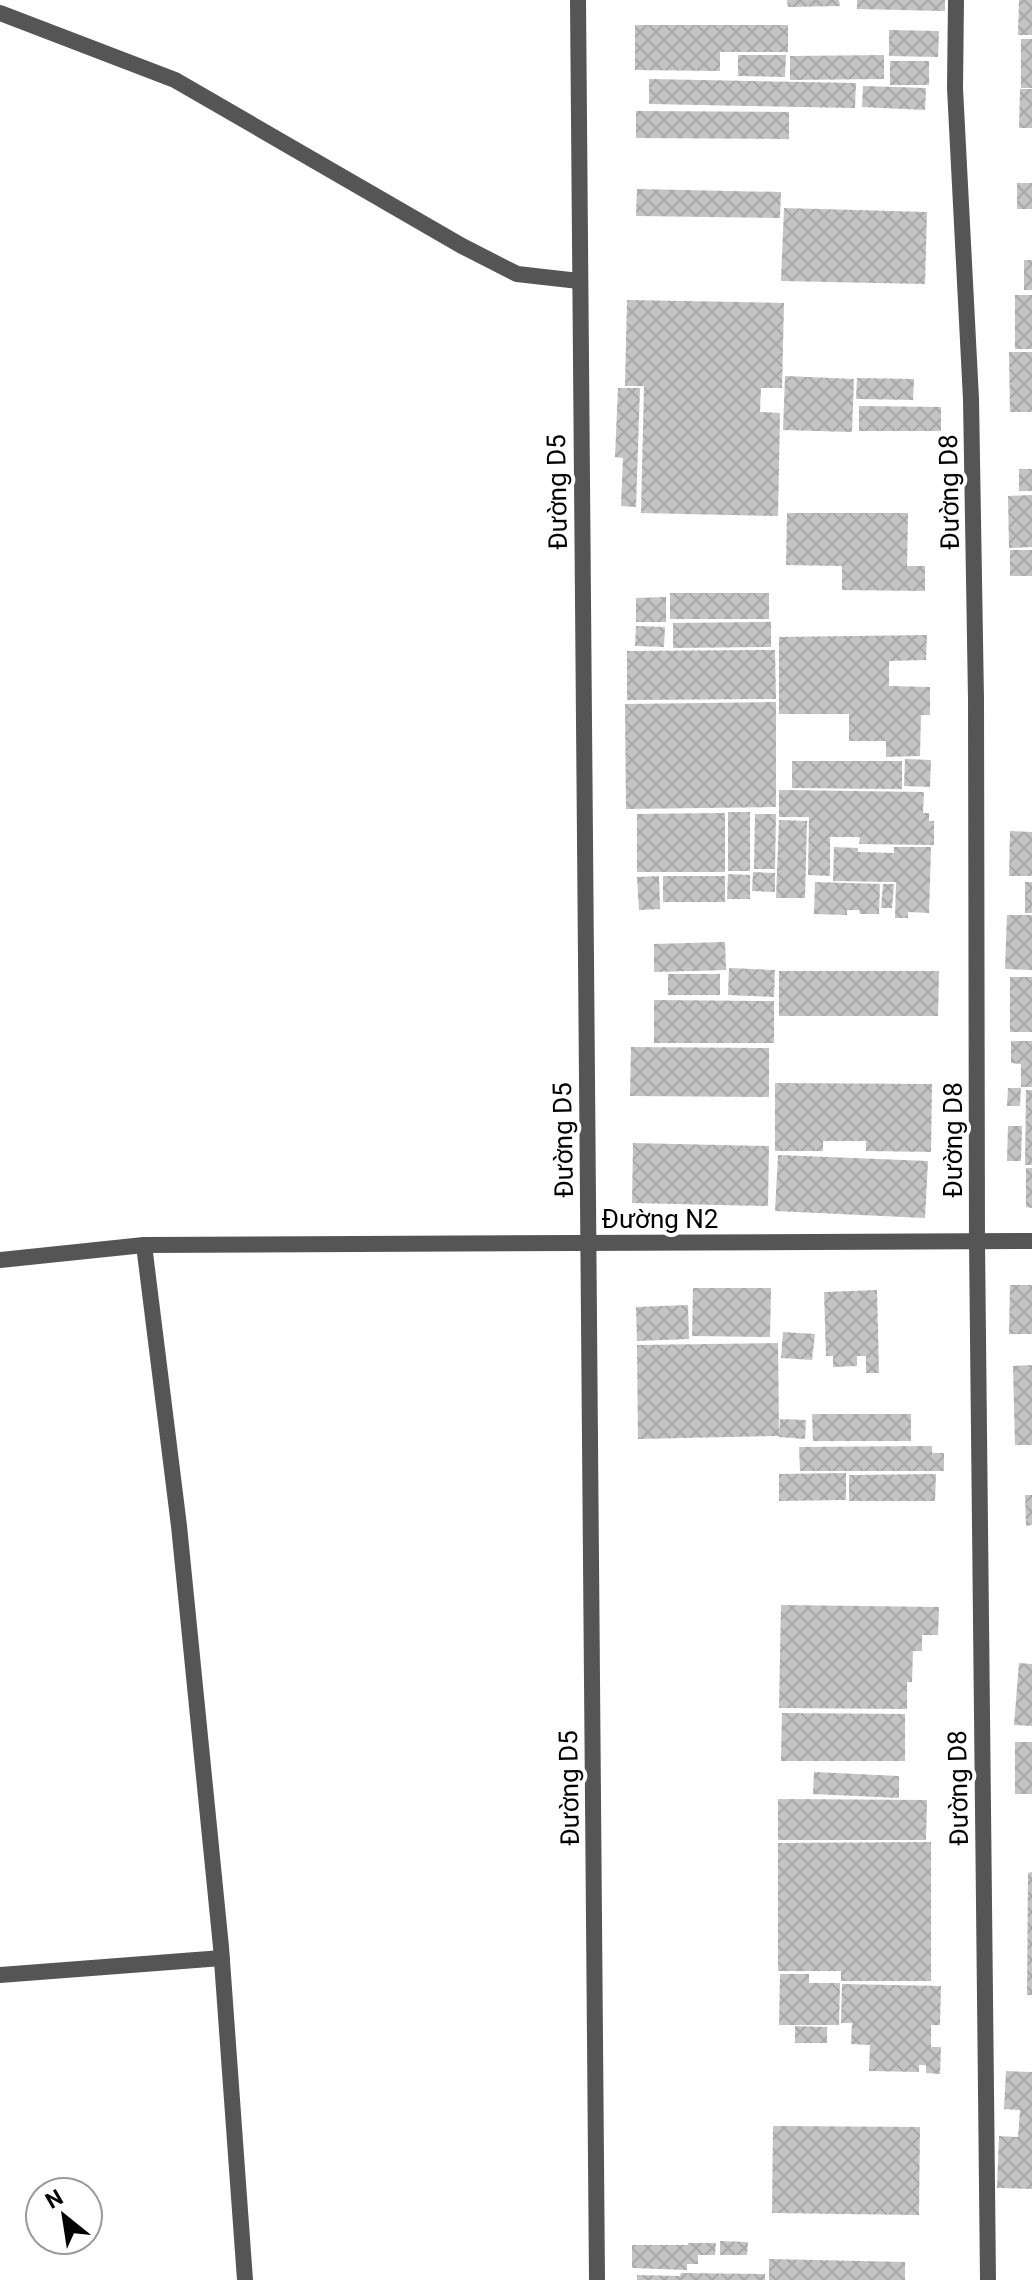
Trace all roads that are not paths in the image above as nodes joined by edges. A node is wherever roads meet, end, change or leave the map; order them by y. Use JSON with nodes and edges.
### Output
{"nodes":[{"id":1,"x":578,"y":0,"type":"edge"},
{"id":2,"x":956,"y":0,"type":"edge"},
{"id":3,"x":0,"y":13,"type":"edge"},
{"id":4,"x":579,"y":281,"type":"junction"},
{"id":5,"x":1032,"y":1241,"type":"edge"},
{"id":6,"x":588,"y":1243,"type":"junction"},
{"id":7,"x":977,"y":1243,"type":"junction"},
{"id":8,"x":144,"y":1245,"type":"junction"},
{"id":9,"x":0,"y":1260,"type":"edge"},
{"id":10,"x":222,"y":1958,"type":"junction"},
{"id":11,"x":0,"y":1975,"type":"edge"},
{"id":12,"x":245,"y":2280,"type":"edge"},
{"id":13,"x":597,"y":2280,"type":"edge"},
{"id":14,"x":988,"y":2280,"type":"edge"}],
"edges":[{"from":1,"to":4,"type":"street","name":"Đường D5"},
{"from":2,"to":7,"type":"street","name":"Đường D8"},
{"from":3,"to":4,"type":"street"},
{"from":4,"to":6,"type":"street","name":"Đường D5"},
{"from":5,"to":7,"type":"street","name":"Đường N2"},
{"from":6,"to":7,"type":"street","name":"Đường N2"},
{"from":6,"to":8,"type":"street","name":"Đường N2"},
{"from":6,"to":13,"type":"street","name":"Đường D5"},
{"from":7,"to":14,"type":"street","name":"Đường D8"},
{"from":8,"to":9,"type":"street","name":"Đường N2"},
{"from":8,"to":10,"type":"street"},
{"from":10,"to":11,"type":"street"},
{"from":10,"to":12,"type":"street"}]}
